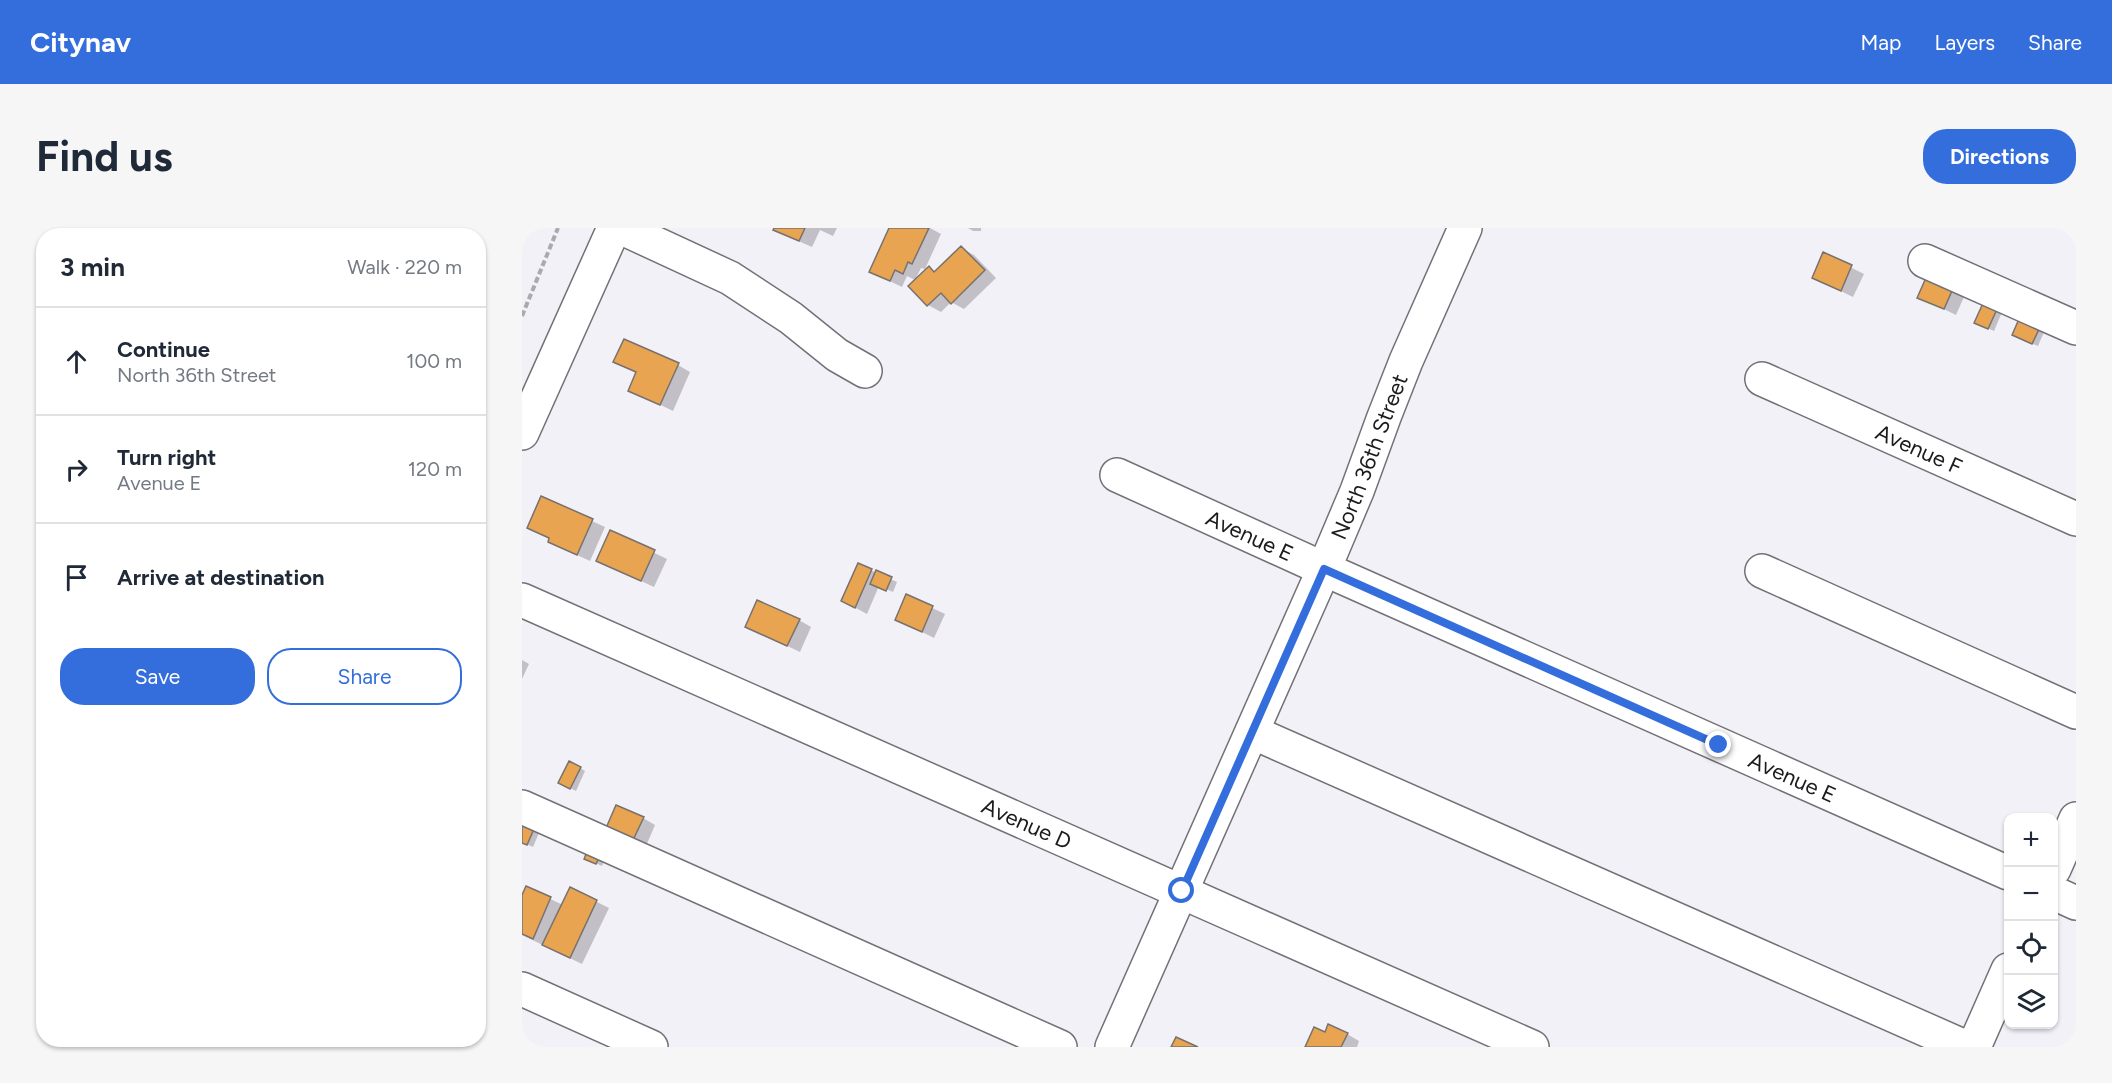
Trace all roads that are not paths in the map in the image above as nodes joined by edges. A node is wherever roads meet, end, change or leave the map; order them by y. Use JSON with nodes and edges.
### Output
{"nodes":[{"id":1,"x":614,"y":228,"type":"edge"},
{"id":2,"x":622,"y":228,"type":"edge"},
{"id":3,"x":1465,"y":228,"type":"edge"},
{"id":4,"x":1925,"y":261,"type":"dead end"},
{"id":5,"x":2076,"y":328,"type":"edge"},
{"id":6,"x":865,"y":371,"type":"dead end"},
{"id":7,"x":1762,"y":379,"type":"dead end"},
{"id":8,"x":522,"y":433,"type":"edge"},
{"id":9,"x":1117,"y":475,"type":"dead end"},
{"id":10,"x":2076,"y":519,"type":"edge"},
{"id":11,"x":1324,"y":569,"type":"junction"},
{"id":12,"x":1762,"y":571,"type":"dead end"},
{"id":13,"x":522,"y":600,"type":"edge"},
{"id":14,"x":2076,"y":712,"type":"edge"},
{"id":15,"x":1252,"y":732,"type":"junction"},
{"id":16,"x":522,"y":807,"type":"edge"},
{"id":17,"x":2076,"y":819,"type":"edge"},
{"id":18,"x":2055,"y":867,"type":"edge"},
{"id":19,"x":2004,"y":871,"type":"edge"},
{"id":20,"x":1182,"y":891,"type":"junction"},
{"id":21,"x":2058,"y":896,"type":"edge"},
{"id":22,"x":2076,"y":903,"type":"edge"},
{"id":23,"x":2006,"y":975,"type":"edge"},
{"id":24,"x":522,"y":989,"type":"edge"},
{"id":25,"x":651,"y":1047,"type":"edge"},
{"id":26,"x":1060,"y":1047,"type":"edge"},
{"id":27,"x":1112,"y":1047,"type":"edge"},
{"id":28,"x":1532,"y":1047,"type":"edge"},
{"id":29,"x":1965,"y":1047,"type":"edge"},
{"id":30,"x":1974,"y":1047,"type":"edge"}],
"edges":[{"from":1,"to":8,"type":"street"},
{"from":2,"to":6,"type":"street"},
{"from":3,"to":11,"type":"street","name":"North 36th Street"},
{"from":4,"to":5,"type":"street"},
{"from":7,"to":10,"type":"street","name":"Avenue F"},
{"from":9,"to":11,"type":"street","name":"Avenue E"},
{"from":11,"to":15,"type":"street","name":"North 36th Street"},
{"from":11,"to":19,"type":"street","name":"Avenue E"},
{"from":12,"to":14,"type":"street"},
{"from":13,"to":20,"type":"street","name":"Avenue D"},
{"from":15,"to":20,"type":"street","name":"North 36th Street"},
{"from":15,"to":29,"type":"street"},
{"from":16,"to":26,"type":"street"},
{"from":17,"to":18,"type":"street"},
{"from":20,"to":27,"type":"street","name":"North 36th Street"},
{"from":20,"to":28,"type":"street","name":"Avenue D"},
{"from":21,"to":22,"type":"street"},
{"from":23,"to":30,"type":"street"},
{"from":24,"to":25,"type":"street"}]}
